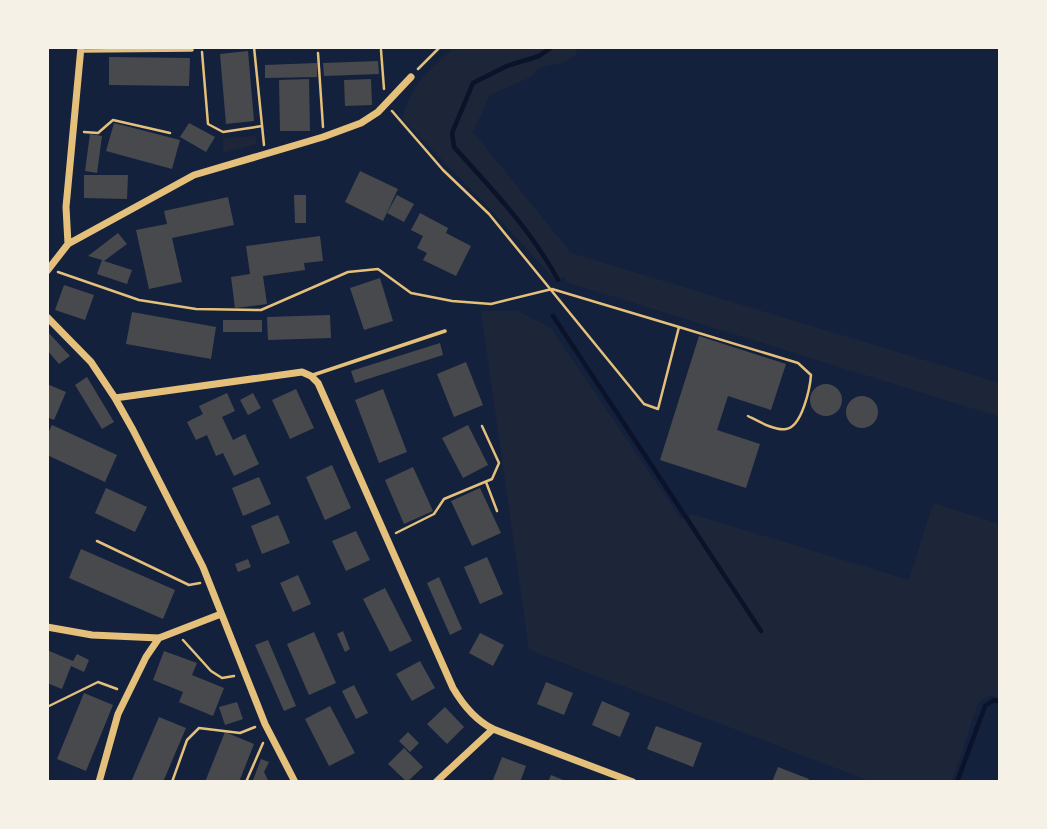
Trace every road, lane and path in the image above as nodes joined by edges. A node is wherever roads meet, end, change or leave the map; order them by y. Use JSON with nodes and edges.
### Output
{"nodes":[{"id":1,"x":202,"y":47,"type":"edge"},
{"id":2,"x":254,"y":47,"type":"edge"},
{"id":3,"x":440,"y":47,"type":"edge"},
{"id":4,"x":81,"y":49,"type":"edge"},
{"id":5,"x":381,"y":50,"type":"dead end"},
{"id":6,"x":192,"y":51,"type":"dead end"},
{"id":7,"x":318,"y":53,"type":"dead end"},
{"id":8,"x":411,"y":77,"type":"joint"},
{"id":9,"x":386,"y":103,"type":"junction"},
{"id":10,"x":262,"y":126,"type":"junction"},
{"id":11,"x":81,"y":132,"type":"dead end"},
{"id":12,"x":170,"y":133,"type":"dead end"},
{"id":13,"x":323,"y":137,"type":"junction"},
{"id":14,"x":265,"y":154,"type":"junction"},
{"id":15,"x":68,"y":244,"type":"junction"},
{"id":16,"x":47,"y":271,"type":"edge"},
{"id":17,"x":552,"y":289,"type":"junction"},
{"id":18,"x":47,"y":317,"type":"edge"},
{"id":19,"x":679,"y":327,"type":"junction"},
{"id":20,"x":444,"y":331,"type":"dead end"},
{"id":21,"x":311,"y":376,"type":"junction"},
{"id":22,"x":115,"y":398,"type":"junction"},
{"id":23,"x":748,"y":416,"type":"dead end"},
{"id":24,"x":482,"y":426,"type":"dead end"},
{"id":25,"x":486,"y":482,"type":"junction"},
{"id":26,"x":497,"y":511,"type":"dead end"},
{"id":27,"x":393,"y":535,"type":"dead end"},
{"id":28,"x":97,"y":541,"type":"dead end"},
{"id":29,"x":202,"y":583,"type":"dead end"},
{"id":30,"x":221,"y":614,"type":"junction"},
{"id":31,"x":47,"y":627,"type":"edge"},
{"id":32,"x":177,"y":632,"type":"junction"},
{"id":33,"x":159,"y":638,"type":"junction"},
{"id":34,"x":244,"y":673,"type":"junction"},
{"id":35,"x":128,"y":694,"type":"junction"},
{"id":36,"x":47,"y":707,"type":"edge"},
{"id":37,"x":267,"y":727,"type":"junction"},
{"id":38,"x":493,"y":729,"type":"junction"},
{"id":39,"x":99,"y":782,"type":"edge"},
{"id":40,"x":172,"y":782,"type":"edge"},
{"id":41,"x":246,"y":782,"type":"edge"},
{"id":42,"x":295,"y":782,"type":"edge"},
{"id":43,"x":436,"y":782,"type":"edge"},
{"id":44,"x":633,"y":782,"type":"edge"}],
"edges":[{"from":1,"to":10,"type":"path"},
{"from":2,"to":10,"type":"path"},
{"from":3,"to":8,"type":"path"},
{"from":4,"to":6,"type":"lane"},
{"from":4,"to":15,"type":"street"},
{"from":5,"to":9,"type":"path"},
{"from":7,"to":13,"type":"path"},
{"from":8,"to":9,"type":"street"},
{"from":9,"to":13,"type":"street"},
{"from":9,"to":17,"type":"path"},
{"from":10,"to":14,"type":"path"},
{"from":11,"to":12,"type":"path"},
{"from":13,"to":14,"type":"street"},
{"from":14,"to":15,"type":"street"},
{"from":15,"to":16,"type":"street"},
{"from":16,"to":17,"type":"path"},
{"from":17,"to":19,"type":"path"},
{"from":17,"to":19,"type":"path"},
{"from":18,"to":22,"type":"street"},
{"from":19,"to":23,"type":"path"},
{"from":20,"to":21,"type":"lane"},
{"from":21,"to":22,"type":"street"},
{"from":21,"to":38,"type":"street"},
{"from":22,"to":30,"type":"street"},
{"from":24,"to":25,"type":"path"},
{"from":25,"to":26,"type":"path"},
{"from":25,"to":27,"type":"path"},
{"from":28,"to":29,"type":"path"},
{"from":30,"to":32,"type":"street"},
{"from":30,"to":34,"type":"street"},
{"from":31,"to":33,"type":"street"},
{"from":32,"to":33,"type":"street"},
{"from":32,"to":34,"type":"path"},
{"from":33,"to":35,"type":"street"},
{"from":34,"to":37,"type":"street"},
{"from":35,"to":36,"type":"path"},
{"from":35,"to":39,"type":"street"},
{"from":37,"to":40,"type":"path"},
{"from":37,"to":41,"type":"path"},
{"from":37,"to":42,"type":"street"},
{"from":38,"to":43,"type":"street"},
{"from":38,"to":44,"type":"street"}]}
